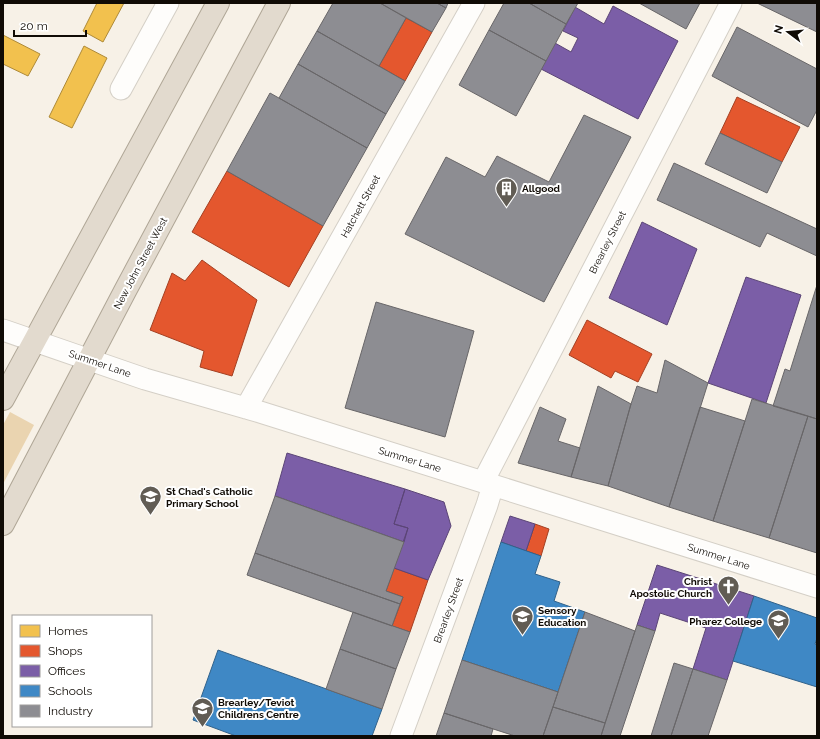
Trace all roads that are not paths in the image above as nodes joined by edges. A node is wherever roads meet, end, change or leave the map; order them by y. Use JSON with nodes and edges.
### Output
{"nodes":[{"id":1,"x":168,"y":3,"type":"edge"},
{"id":2,"x":218,"y":3,"type":"edge"},
{"id":3,"x":279,"y":3,"type":"edge"},
{"id":4,"x":474,"y":3,"type":"edge"},
{"id":5,"x":731,"y":3,"type":"edge"},
{"id":6,"x":121,"y":89,"type":"dead end"},
{"id":7,"x":3,"y":330,"type":"edge"},
{"id":8,"x":34,"y":341,"type":"junction"},
{"id":9,"x":90,"y":359,"type":"junction"},
{"id":10,"x":3,"y":398,"type":"edge"},
{"id":11,"x":246,"y":408,"type":"junction"},
{"id":12,"x":488,"y":483,"type":"junction"},
{"id":13,"x":3,"y":524,"type":"edge"},
{"id":14,"x":817,"y":587,"type":"edge"},
{"id":15,"x":401,"y":736,"type":"edge"}],
"edges":[{"from":1,"to":6,"type":"street"},
{"from":2,"to":8,"type":"highway"},
{"from":3,"to":9,"type":"highway","name":"New John Street West"},
{"from":4,"to":11,"type":"street","name":"Hatchett Street"},
{"from":5,"to":12,"type":"street","name":"Brearley Street"},
{"from":7,"to":8,"type":"street","name":"Summer Lane"},
{"from":8,"to":9,"type":"street","name":"Summer Lane"},
{"from":8,"to":10,"type":"highway"},
{"from":9,"to":11,"type":"street","name":"Summer Lane"},
{"from":9,"to":13,"type":"highway","name":"New John Street West"},
{"from":11,"to":12,"type":"street","name":"Summer Lane"},
{"from":12,"to":14,"type":"street","name":"Summer Lane"},
{"from":12,"to":15,"type":"street","name":"Brearley Street"}]}
